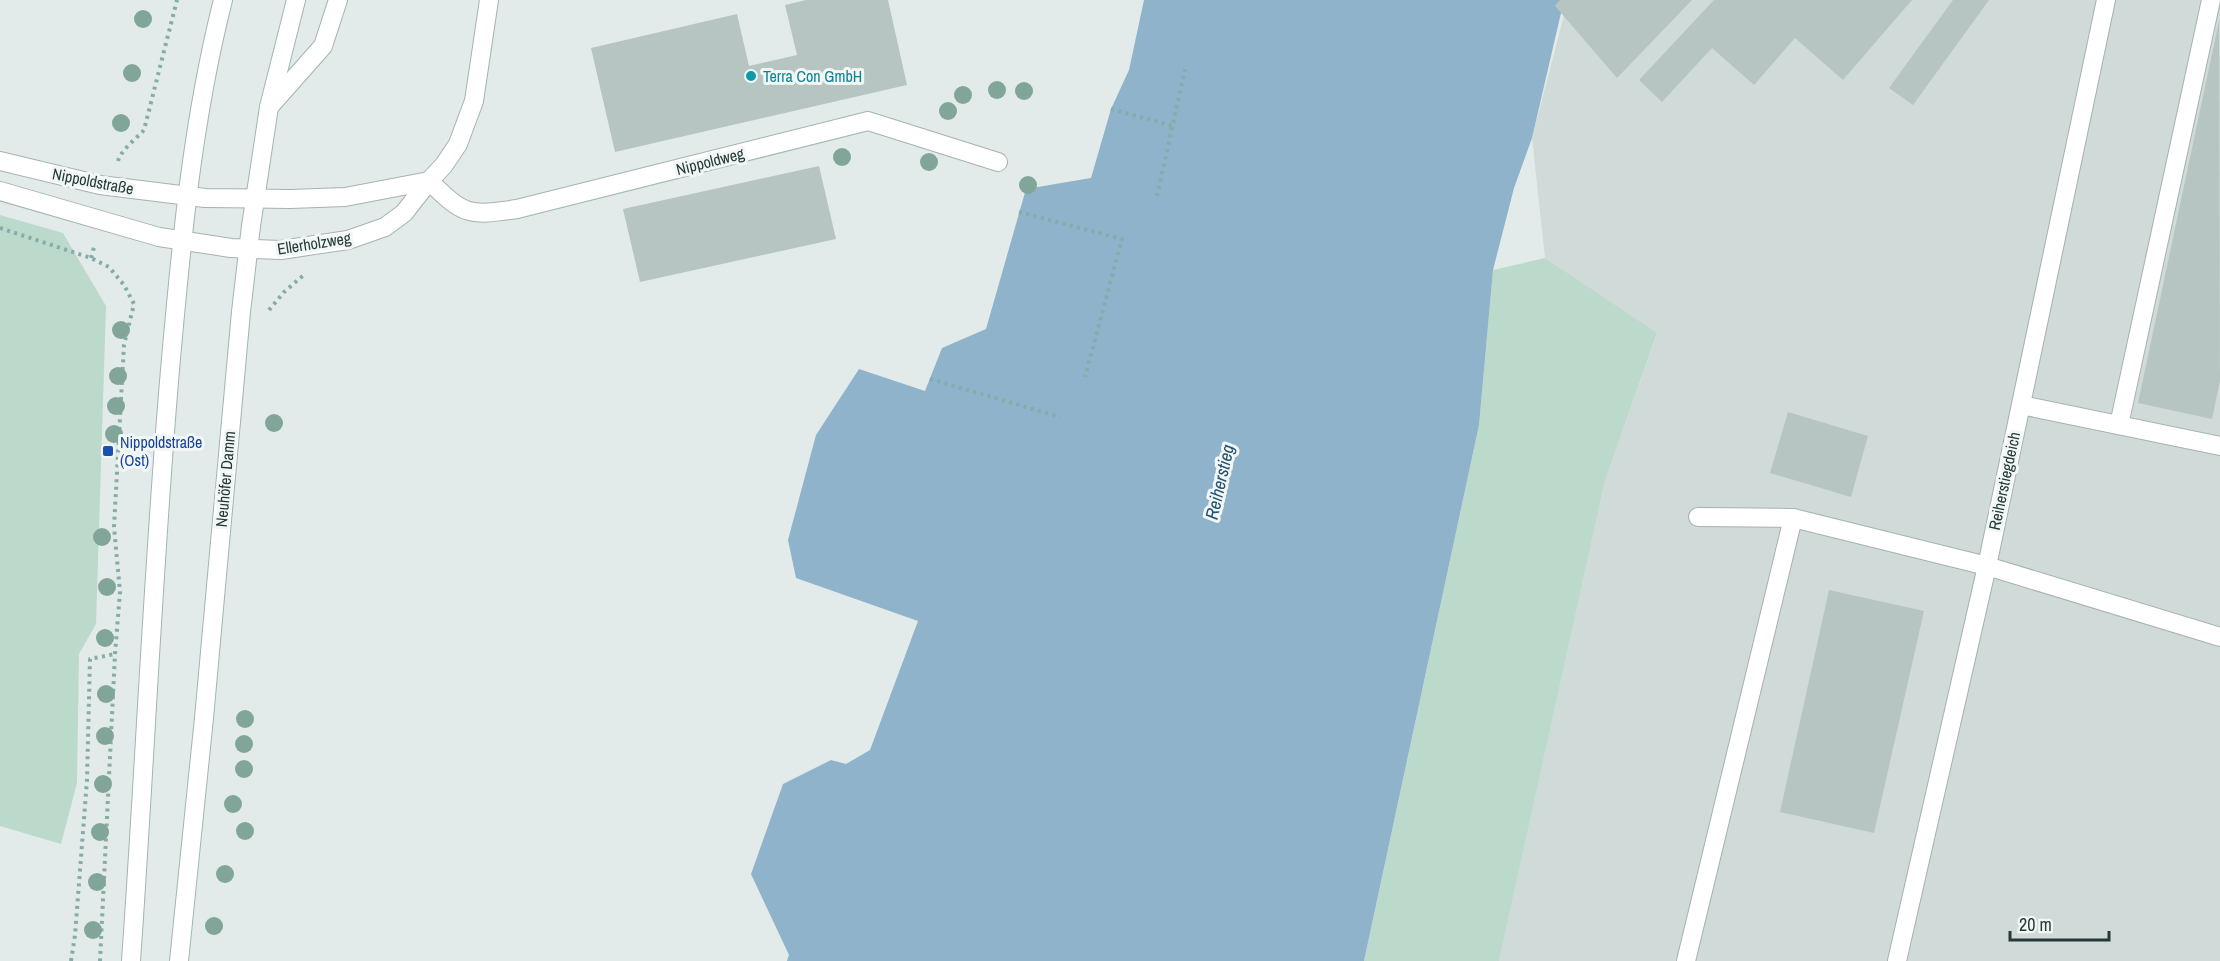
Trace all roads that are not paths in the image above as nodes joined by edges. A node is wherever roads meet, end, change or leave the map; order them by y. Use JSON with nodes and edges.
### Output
{"nodes":[{"id":1,"x":223,"y":0,"type":"edge"},
{"id":2,"x":297,"y":0,"type":"edge"},
{"id":3,"x":338,"y":0,"type":"edge"},
{"id":4,"x":489,"y":0,"type":"edge"},
{"id":5,"x":2106,"y":0,"type":"edge"},
{"id":6,"x":2211,"y":0,"type":"edge"},
{"id":7,"x":269,"y":107,"type":"junction"},
{"id":8,"x":0,"y":161,"type":"edge"},
{"id":9,"x":998,"y":162,"type":"dead end"},
{"id":10,"x":429,"y":181,"type":"junction"},
{"id":11,"x":0,"y":191,"type":"edge"},
{"id":12,"x":187,"y":196,"type":"junction"},
{"id":13,"x":255,"y":200,"type":"junction"},
{"id":14,"x":182,"y":242,"type":"junction"},
{"id":15,"x":248,"y":249,"type":"junction"},
{"id":16,"x":2021,"y":405,"type":"junction"},
{"id":17,"x":2118,"y":425,"type":"junction"},
{"id":18,"x":2220,"y":446,"type":"edge"},
{"id":19,"x":1698,"y":517,"type":"dead end"},
{"id":20,"x":1793,"y":518,"type":"junction"},
{"id":21,"x":1987,"y":566,"type":"junction"},
{"id":22,"x":2220,"y":637,"type":"edge"},
{"id":23,"x":131,"y":961,"type":"edge"},
{"id":24,"x":179,"y":961,"type":"edge"},
{"id":25,"x":1686,"y":961,"type":"edge"},
{"id":26,"x":1897,"y":961,"type":"edge"}],
"edges":[{"from":1,"to":12,"type":"street"},
{"from":2,"to":7,"type":"street","name":"Neuhöfer Damm"},
{"from":3,"to":7,"type":"street"},
{"from":4,"to":10,"type":"street","name":"Ellerholzweg"},
{"from":5,"to":16,"type":"street","name":"Reiherstiegdeich"},
{"from":6,"to":17,"type":"street"},
{"from":7,"to":13,"type":"street","name":"Neuhöfer Damm"},
{"from":8,"to":12,"type":"street","name":"Nippoldstraße"},
{"from":9,"to":10,"type":"street","name":"Nippoldweg"},
{"from":10,"to":13,"type":"street"},
{"from":10,"to":15,"type":"street","name":"Ellerholzweg"},
{"from":11,"to":14,"type":"street","name":"Nippoldstraße"},
{"from":12,"to":13,"type":"street","name":"Nippoldstraße"},
{"from":12,"to":14,"type":"street"},
{"from":13,"to":15,"type":"street","name":"Neuhöfer Damm"},
{"from":14,"to":15,"type":"street","name":"Ellerholzweg"},
{"from":14,"to":23,"type":"street"},
{"from":15,"to":24,"type":"street","name":"Neuhöfer Damm"},
{"from":16,"to":17,"type":"street"},
{"from":16,"to":21,"type":"street","name":"Reiherstiegdeich"},
{"from":17,"to":18,"type":"street"},
{"from":19,"to":20,"type":"street"},
{"from":20,"to":21,"type":"street"},
{"from":20,"to":25,"type":"street"},
{"from":21,"to":22,"type":"street"},
{"from":21,"to":26,"type":"street","name":"Reiherstiegdeich"}]}
